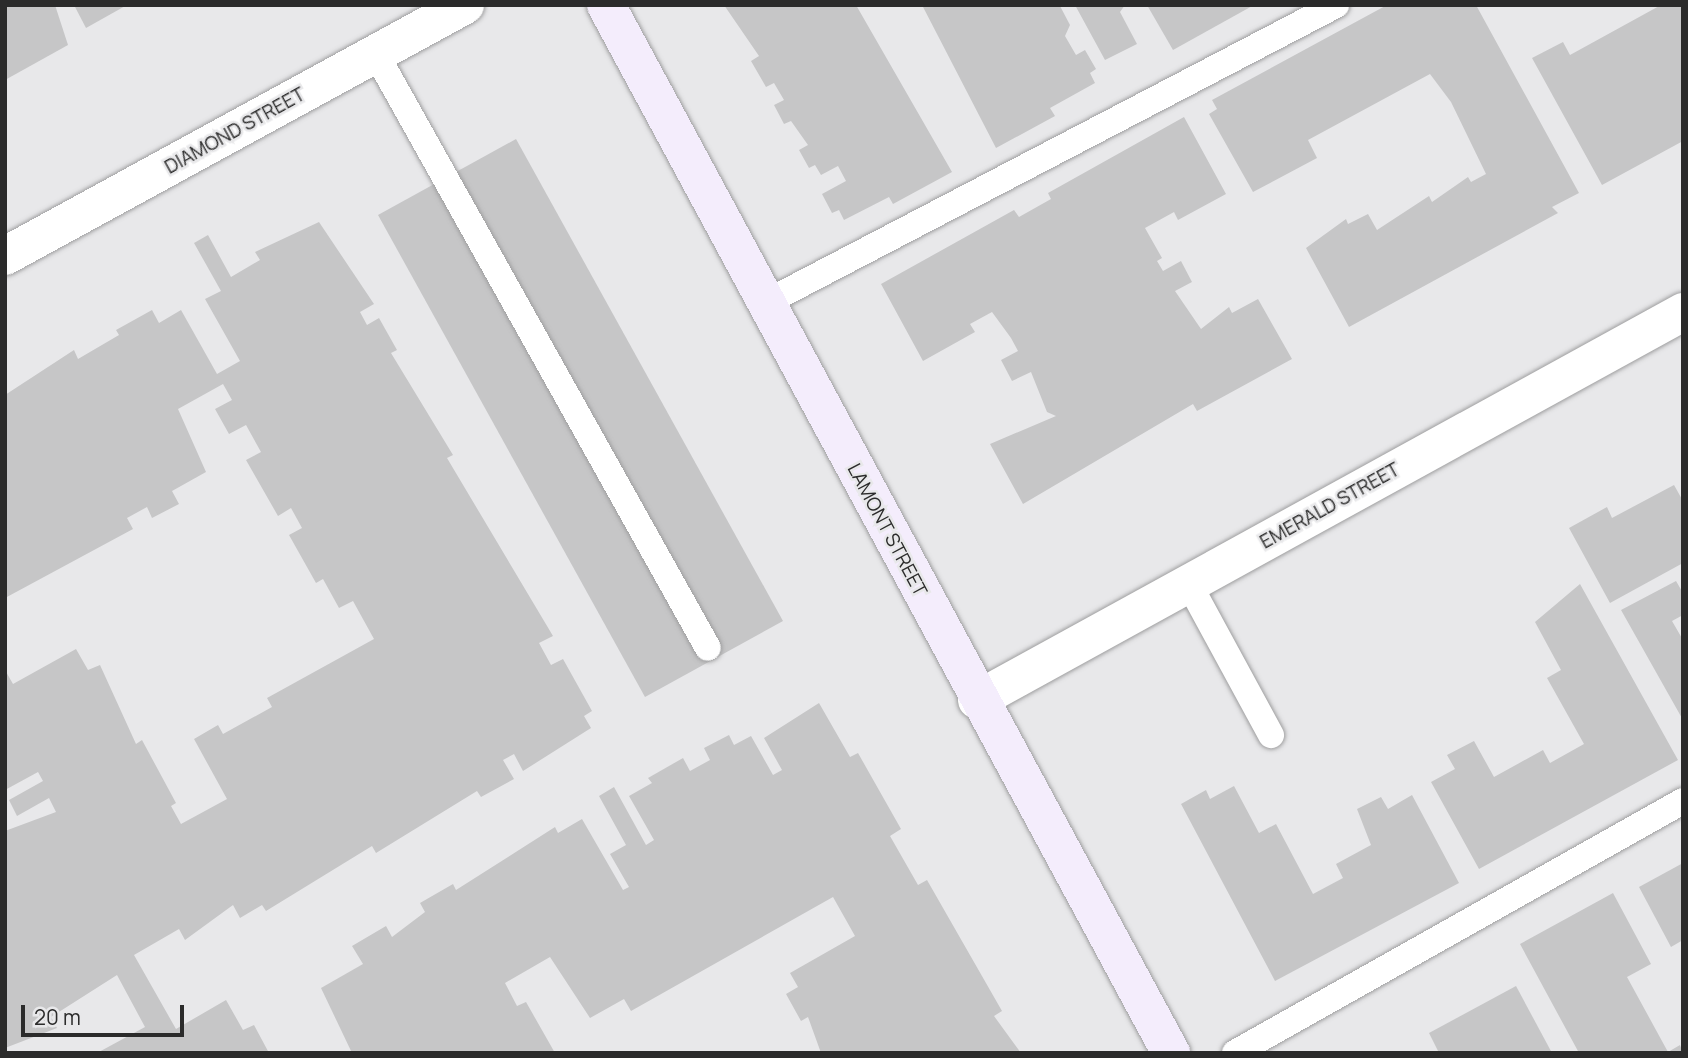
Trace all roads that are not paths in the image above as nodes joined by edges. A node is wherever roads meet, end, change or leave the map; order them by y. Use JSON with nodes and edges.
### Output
{"nodes":[{"id":1,"x":465,"y":5,"type":"edge"},
{"id":2,"x":606,"y":5,"type":"edge"},
{"id":3,"x":1336,"y":5,"type":"edge"},
{"id":4,"x":376,"y":54,"type":"junction"},
{"id":5,"x":5,"y":256,"type":"edge"},
{"id":6,"x":767,"y":302,"type":"junction"},
{"id":7,"x":1683,"y":312,"type":"edge"},
{"id":8,"x":1189,"y":584,"type":"junction"},
{"id":9,"x":708,"y":648,"type":"dead end"},
{"id":10,"x":977,"y":699,"type":"junction"},
{"id":11,"x":1271,"y":735,"type":"dead end"},
{"id":12,"x":1683,"y":801,"type":"edge"},
{"id":13,"x":1171,"y":1053,"type":"edge"},
{"id":14,"x":1235,"y":1053,"type":"edge"}],
"edges":[{"from":1,"to":4,"type":"street","name":"DIAMOND STREET"},
{"from":2,"to":6,"type":"street","name":"LAMONT STREET"},
{"from":3,"to":6,"type":"lane"},
{"from":4,"to":5,"type":"street","name":"DIAMOND STREET"},
{"from":4,"to":9,"type":"lane"},
{"from":6,"to":10,"type":"street","name":"LAMONT STREET"},
{"from":7,"to":8,"type":"street","name":"EMERALD STREET"},
{"from":8,"to":10,"type":"street","name":"EMERALD STREET"},
{"from":8,"to":11,"type":"lane"},
{"from":10,"to":13,"type":"street","name":"LAMONT STREET"},
{"from":12,"to":14,"type":"lane"}]}
